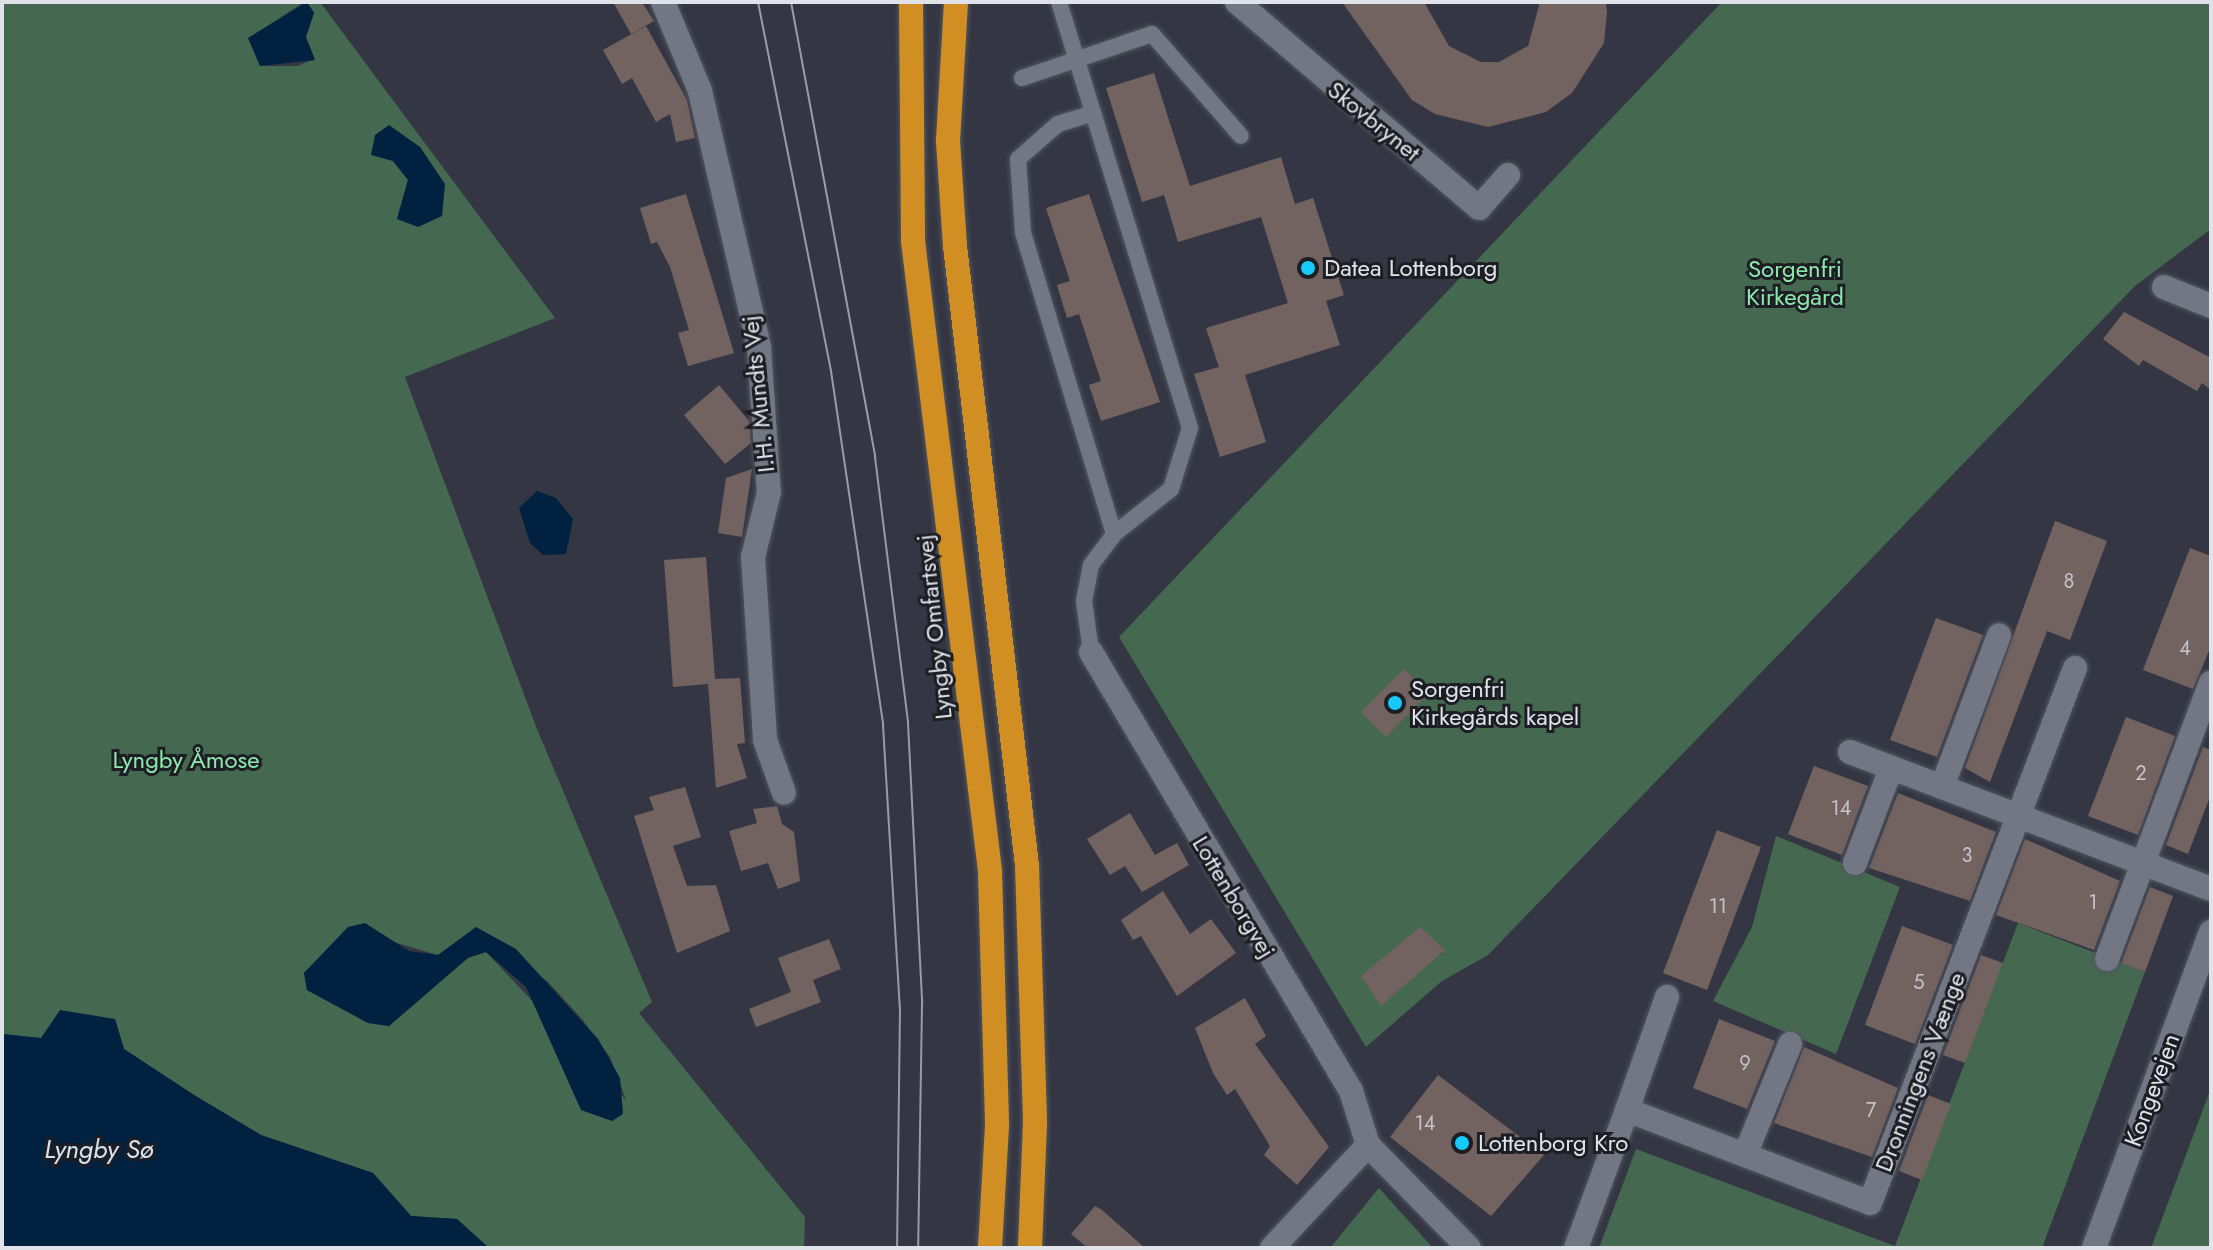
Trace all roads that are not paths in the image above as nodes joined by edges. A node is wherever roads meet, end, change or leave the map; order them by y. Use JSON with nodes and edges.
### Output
{"nodes":[{"id":1,"x":663,"y":2,"type":"edge"},
{"id":2,"x":911,"y":2,"type":"edge"},
{"id":3,"x":956,"y":2,"type":"edge"},
{"id":4,"x":1059,"y":2,"type":"edge"},
{"id":5,"x":1237,"y":2,"type":"edge"},
{"id":6,"x":1076,"y":60,"type":"junction"},
{"id":7,"x":1022,"y":78,"type":"dead end"},
{"id":8,"x":1093,"y":113,"type":"junction"},
{"id":9,"x":1241,"y":136,"type":"dead end"},
{"id":10,"x":1508,"y":175,"type":"dead end"},
{"id":11,"x":2164,"y":287,"type":"dead end"},
{"id":12,"x":2211,"y":306,"type":"edge"},
{"id":13,"x":1114,"y":534,"type":"junction"},
{"id":14,"x":1999,"y":635,"type":"dead end"},
{"id":15,"x":1091,"y":652,"type":"joint"},
{"id":16,"x":2075,"y":668,"type":"dead end"},
{"id":17,"x":2211,"y":683,"type":"edge"},
{"id":18,"x":1850,"y":752,"type":"dead end"},
{"id":19,"x":1891,"y":768,"type":"junction"},
{"id":20,"x":1942,"y":787,"type":"junction"},
{"id":21,"x":784,"y":793,"type":"dead end"},
{"id":22,"x":2017,"y":816,"type":"junction"},
{"id":23,"x":1855,"y":863,"type":"dead end"},
{"id":24,"x":2143,"y":863,"type":"junction"},
{"id":25,"x":2211,"y":889,"type":"edge"},
{"id":26,"x":2211,"y":932,"type":"edge"},
{"id":27,"x":2107,"y":959,"type":"dead end"},
{"id":28,"x":1667,"y":997,"type":"dead end"},
{"id":29,"x":1790,"y":1044,"type":"dead end"},
{"id":30,"x":1627,"y":1110,"type":"junction"},
{"id":31,"x":1368,"y":1145,"type":"junction"},
{"id":32,"x":1745,"y":1155,"type":"junction"},
{"id":33,"x":990,"y":1248,"type":"edge"},
{"id":34,"x":1030,"y":1248,"type":"edge"},
{"id":35,"x":1272,"y":1248,"type":"edge"},
{"id":36,"x":1469,"y":1248,"type":"edge"},
{"id":37,"x":1576,"y":1248,"type":"edge"},
{"id":38,"x":2094,"y":1248,"type":"edge"}],
"edges":[{"from":1,"to":21,"type":"street","name":"I.H. Mundts Vej"},
{"from":2,"to":33,"type":"highway","name":"Lyngby Omfartsvej"},
{"from":3,"to":34,"type":"highway"},
{"from":4,"to":6,"type":"lane"},
{"from":5,"to":10,"type":"street","name":"Skovbrynet"},
{"from":6,"to":7,"type":"lane"},
{"from":6,"to":8,"type":"lane"},
{"from":6,"to":9,"type":"lane"},
{"from":8,"to":13,"type":"lane"},
{"from":8,"to":13,"type":"lane"},
{"from":11,"to":12,"type":"street"},
{"from":13,"to":15,"type":"lane"},
{"from":14,"to":20,"type":"street"},
{"from":15,"to":31,"type":"street","name":"Lottenborgvej"},
{"from":16,"to":22,"type":"street","name":"Dronningens Vænge"},
{"from":17,"to":24,"type":"street"},
{"from":18,"to":19,"type":"street"},
{"from":19,"to":20,"type":"street"},
{"from":19,"to":23,"type":"street"},
{"from":20,"to":22,"type":"street"},
{"from":22,"to":24,"type":"street"},
{"from":22,"to":32,"type":"street","name":"Dronningens Vænge"},
{"from":24,"to":25,"type":"street"},
{"from":24,"to":27,"type":"street"},
{"from":26,"to":38,"type":"street","name":"Kongevejen"},
{"from":28,"to":30,"type":"street"},
{"from":29,"to":32,"type":"street"},
{"from":30,"to":32,"type":"street","name":"Dronningens Vænge"},
{"from":30,"to":37,"type":"street"},
{"from":31,"to":35,"type":"street"},
{"from":31,"to":36,"type":"street","name":"Lottenborgvej"}]}
